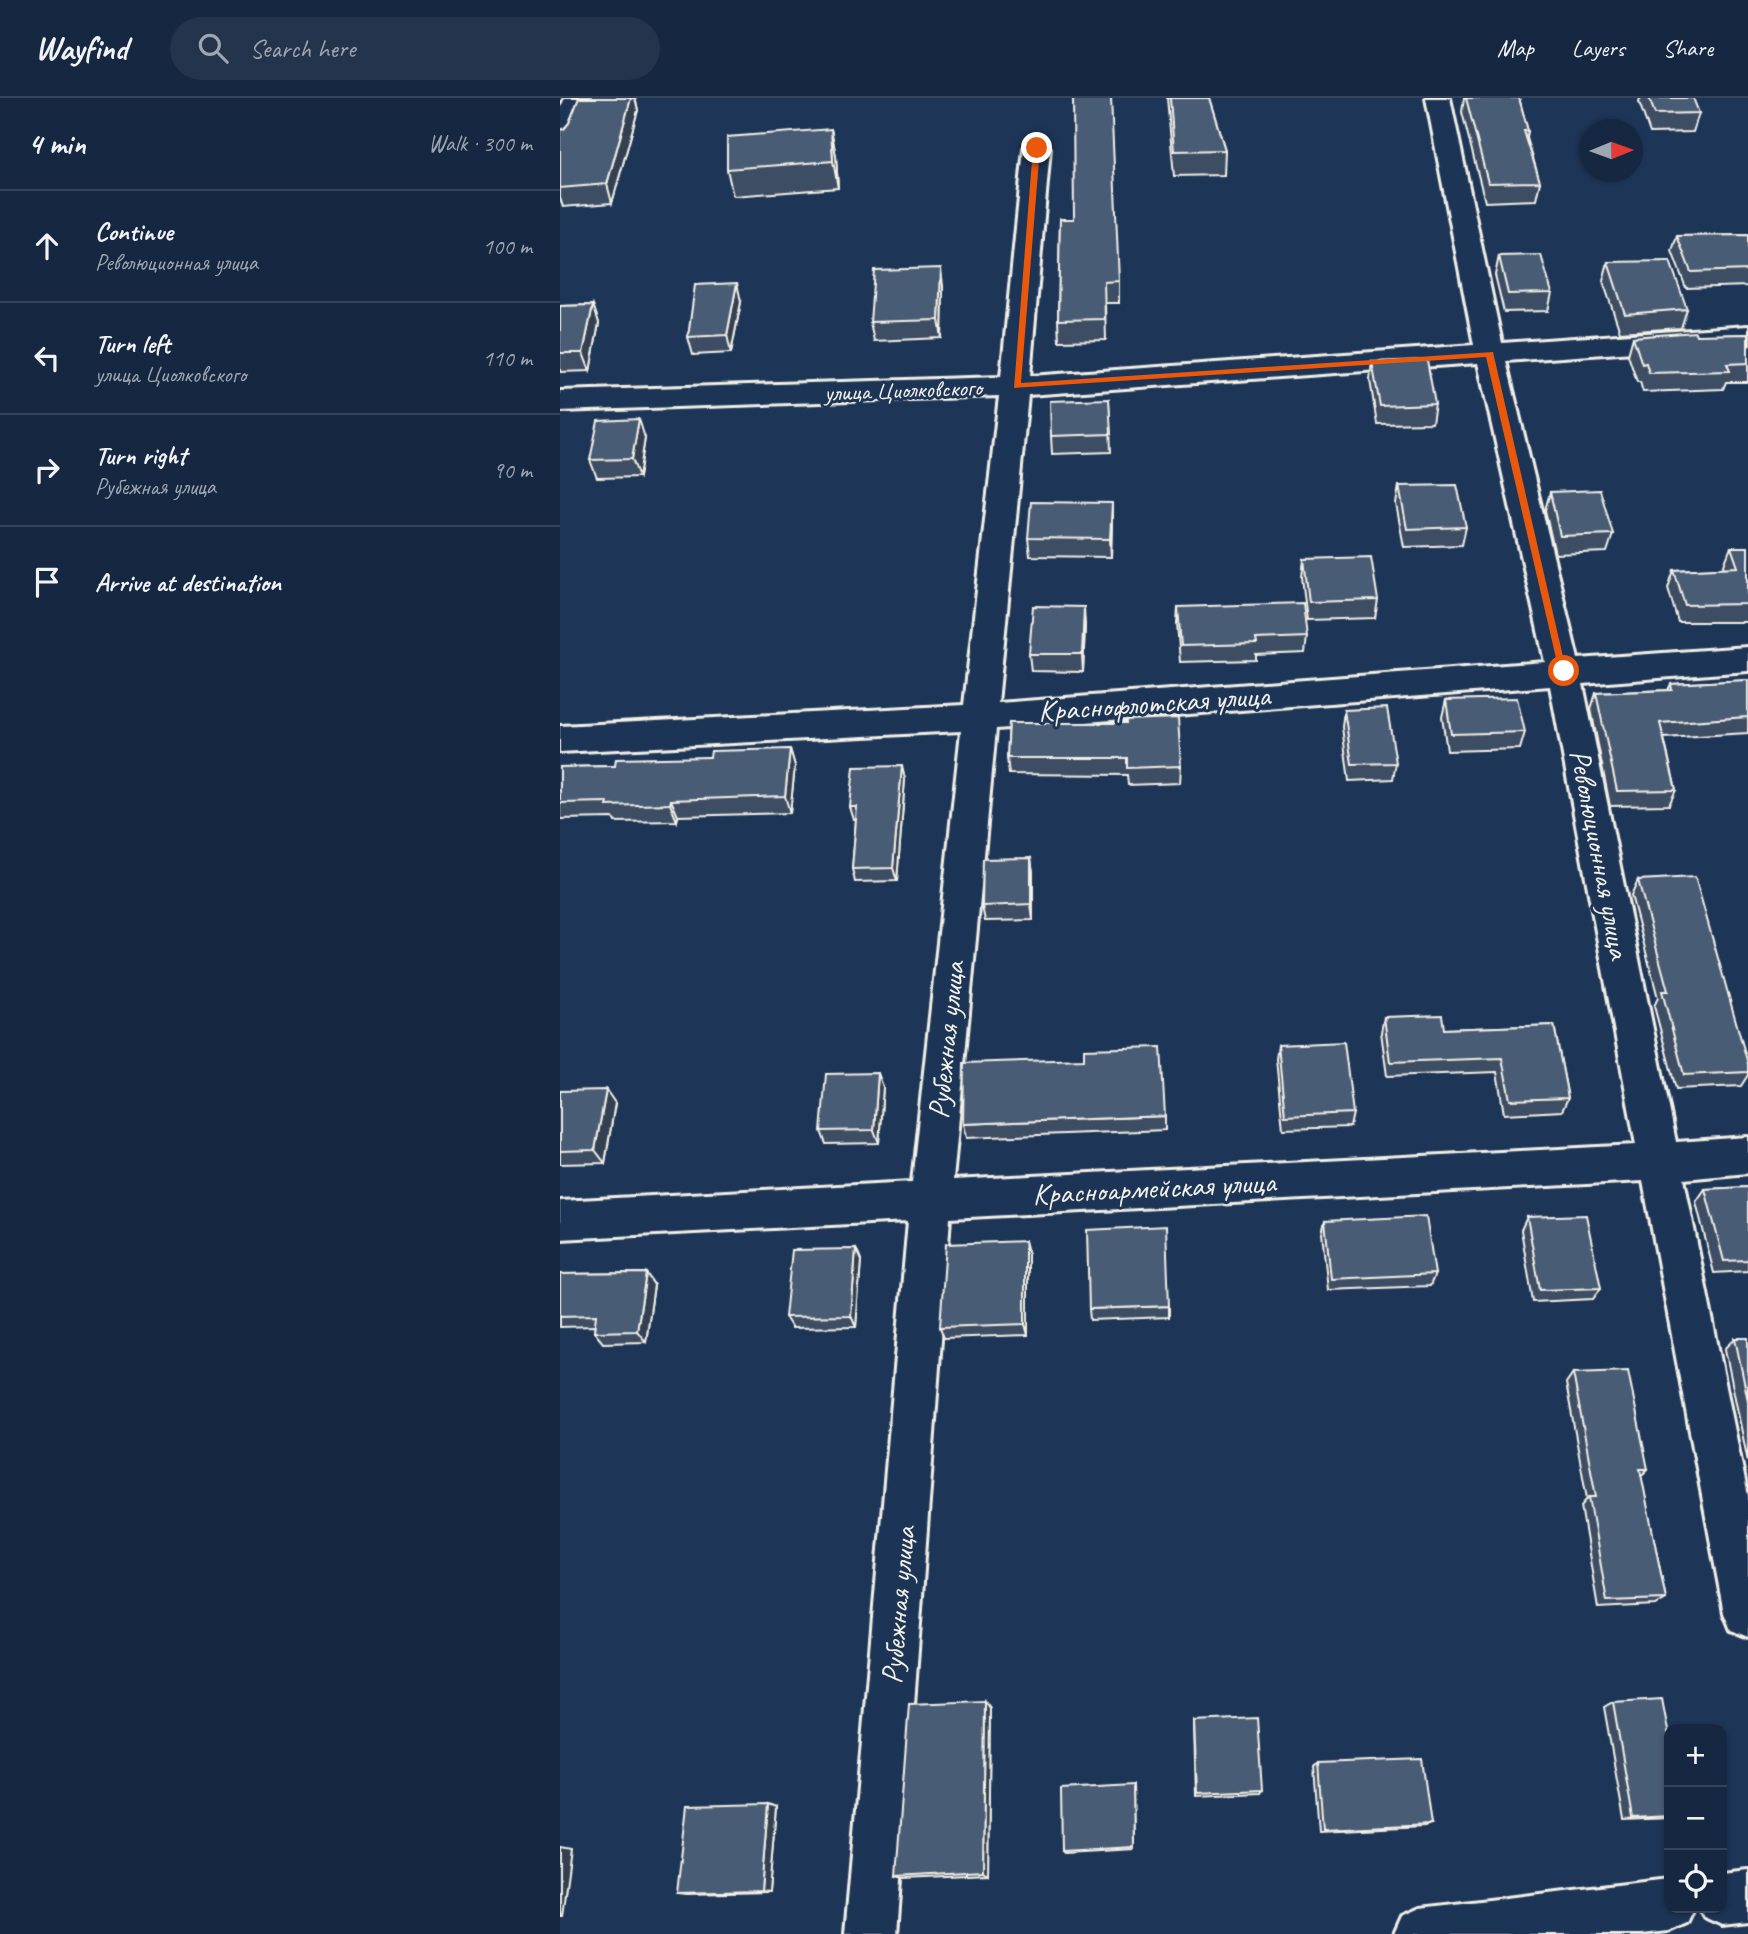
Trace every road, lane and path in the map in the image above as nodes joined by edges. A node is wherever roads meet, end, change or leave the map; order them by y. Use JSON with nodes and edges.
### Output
{"nodes":[{"id":1,"x":577,"y":98,"type":"edge"},
{"id":2,"x":1438,"y":98,"type":"edge"},
{"id":3,"x":560,"y":140,"type":"edge"},
{"id":4,"x":1037,"y":148,"type":"dead end"},
{"id":5,"x":1748,"y":335,"type":"edge"},
{"id":6,"x":1490,"y":354,"type":"junction"},
{"id":7,"x":1017,"y":386,"type":"junction"},
{"id":8,"x":560,"y":401,"type":"edge"},
{"id":9,"x":1748,"y":659,"type":"edge"},
{"id":10,"x":1564,"y":671,"type":"junction"},
{"id":11,"x":979,"y":717,"type":"junction"},
{"id":12,"x":560,"y":739,"type":"edge"},
{"id":13,"x":1748,"y":1156,"type":"edge"},
{"id":14,"x":1660,"y":1163,"type":"junction"},
{"id":15,"x":930,"y":1199,"type":"junction"},
{"id":16,"x":560,"y":1220,"type":"edge"},
{"id":17,"x":1748,"y":1613,"type":"edge"},
{"id":18,"x":1748,"y":1896,"type":"edge"},
{"id":19,"x":1727,"y":1898,"type":"edge"},
{"id":20,"x":1664,"y":1906,"type":"edge"},
{"id":21,"x":872,"y":1934,"type":"edge"},
{"id":22,"x":1420,"y":1934,"type":"edge"}],
"edges":[{"from":1,"to":3,"type":"street"},
{"from":2,"to":6,"type":"street","name":"Революционная улица"},
{"from":4,"to":7,"type":"street","name":"Рубежная улица"},
{"from":5,"to":6,"type":"street","name":"улица Циолковского"},
{"from":6,"to":7,"type":"street","name":"улица Циолковского"},
{"from":6,"to":10,"type":"street","name":"Революционная улица"},
{"from":7,"to":8,"type":"street","name":"улица Циолковского"},
{"from":7,"to":11,"type":"street","name":"Рубежная улица"},
{"from":9,"to":10,"type":"street","name":"Краснофлотская улица"},
{"from":10,"to":11,"type":"street","name":"Краснофлотская улица"},
{"from":10,"to":14,"type":"street","name":"Революционная улица"},
{"from":11,"to":12,"type":"street","name":"Краснофлотская улица"},
{"from":11,"to":15,"type":"street","name":"Рубежная улица"},
{"from":13,"to":14,"type":"street","name":"Красноармейская улица"},
{"from":14,"to":15,"type":"street","name":"Красноармейская улица"},
{"from":14,"to":17,"type":"street","name":"Революционная улица"},
{"from":15,"to":16,"type":"street","name":"Красноармейская улица"},
{"from":15,"to":21,"type":"street","name":"Рубежная улица"},
{"from":18,"to":19,"type":"street"},
{"from":20,"to":22,"type":"street"}]}
